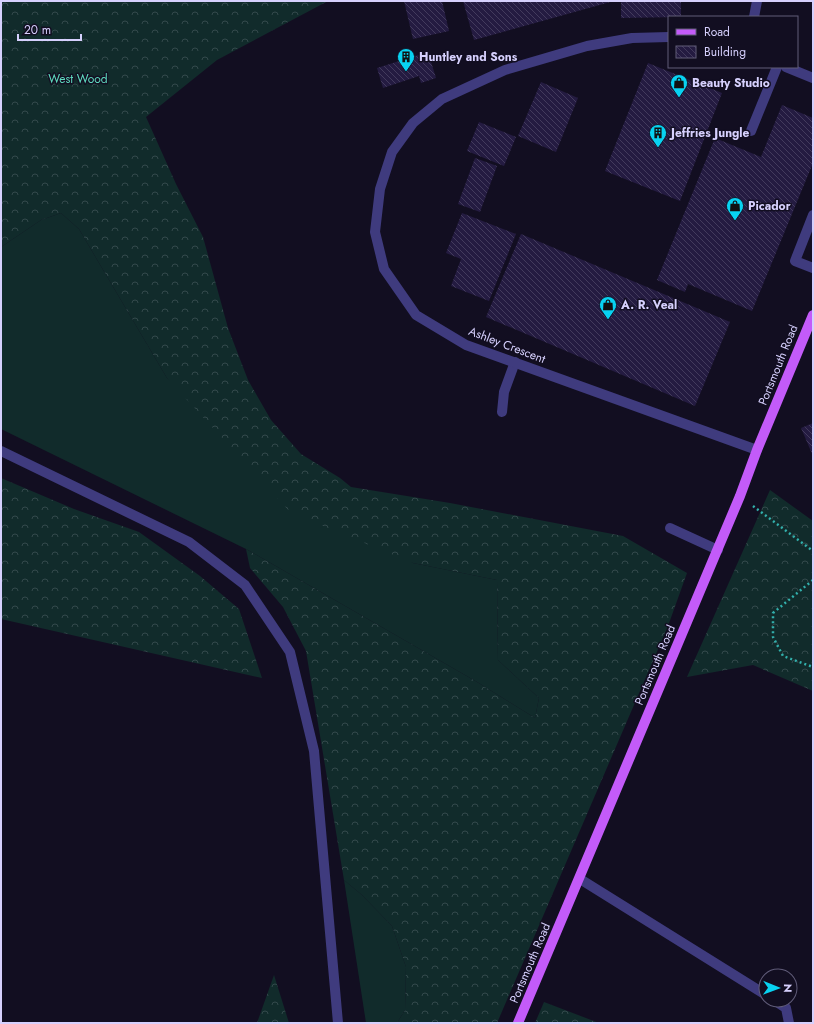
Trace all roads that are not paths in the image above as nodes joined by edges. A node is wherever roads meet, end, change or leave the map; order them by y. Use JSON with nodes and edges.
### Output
{"nodes":[{"id":1,"x":757,"y":1,"type":"edge"},
{"id":2,"x":754,"y":16,"type":"edge"},
{"id":3,"x":668,"y":37,"type":"edge"},
{"id":4,"x":777,"y":68,"type":"edge"},
{"id":5,"x":788,"y":68,"type":"edge"},
{"id":6,"x":813,"y":78,"type":"edge"},
{"id":7,"x":751,"y":131,"type":"dead end"},
{"id":8,"x":813,"y":215,"type":"edge"},
{"id":9,"x":813,"y":268,"type":"edge"},
{"id":10,"x":813,"y":315,"type":"edge"},
{"id":11,"x":515,"y":362,"type":"junction"},
{"id":12,"x":502,"y":412,"type":"dead end"},
{"id":13,"x":757,"y":450,"type":"junction"},
{"id":14,"x":1,"y":451,"type":"edge"},
{"id":15,"x":670,"y":528,"type":"dead end"},
{"id":16,"x":718,"y":550,"type":"junction"},
{"id":17,"x":580,"y":879,"type":"junction"},
{"id":18,"x":758,"y":990,"type":"edge"},
{"id":19,"x":786,"y":1008,"type":"edge"},
{"id":20,"x":338,"y":1023,"type":"edge"},
{"id":21,"x":518,"y":1023,"type":"edge"},
{"id":22,"x":789,"y":1023,"type":"edge"}],
"edges":[{"from":1,"to":2,"type":"street"},
{"from":3,"to":11,"type":"street","name":"Ashley Crescent"},
{"from":4,"to":7,"type":"street"},
{"from":5,"to":6,"type":"street"},
{"from":8,"to":9,"type":"street"},
{"from":10,"to":13,"type":"main road","name":"Portsmouth Road"},
{"from":11,"to":12,"type":"street"},
{"from":11,"to":13,"type":"street","name":"Ashley Crescent"},
{"from":13,"to":16,"type":"main road","name":"Portsmouth Road"},
{"from":14,"to":20,"type":"street"},
{"from":15,"to":16,"type":"street"},
{"from":16,"to":17,"type":"main road","name":"Portsmouth Road"},
{"from":17,"to":18,"type":"street"},
{"from":17,"to":21,"type":"main road","name":"Portsmouth Road"},
{"from":19,"to":22,"type":"street"}]}
